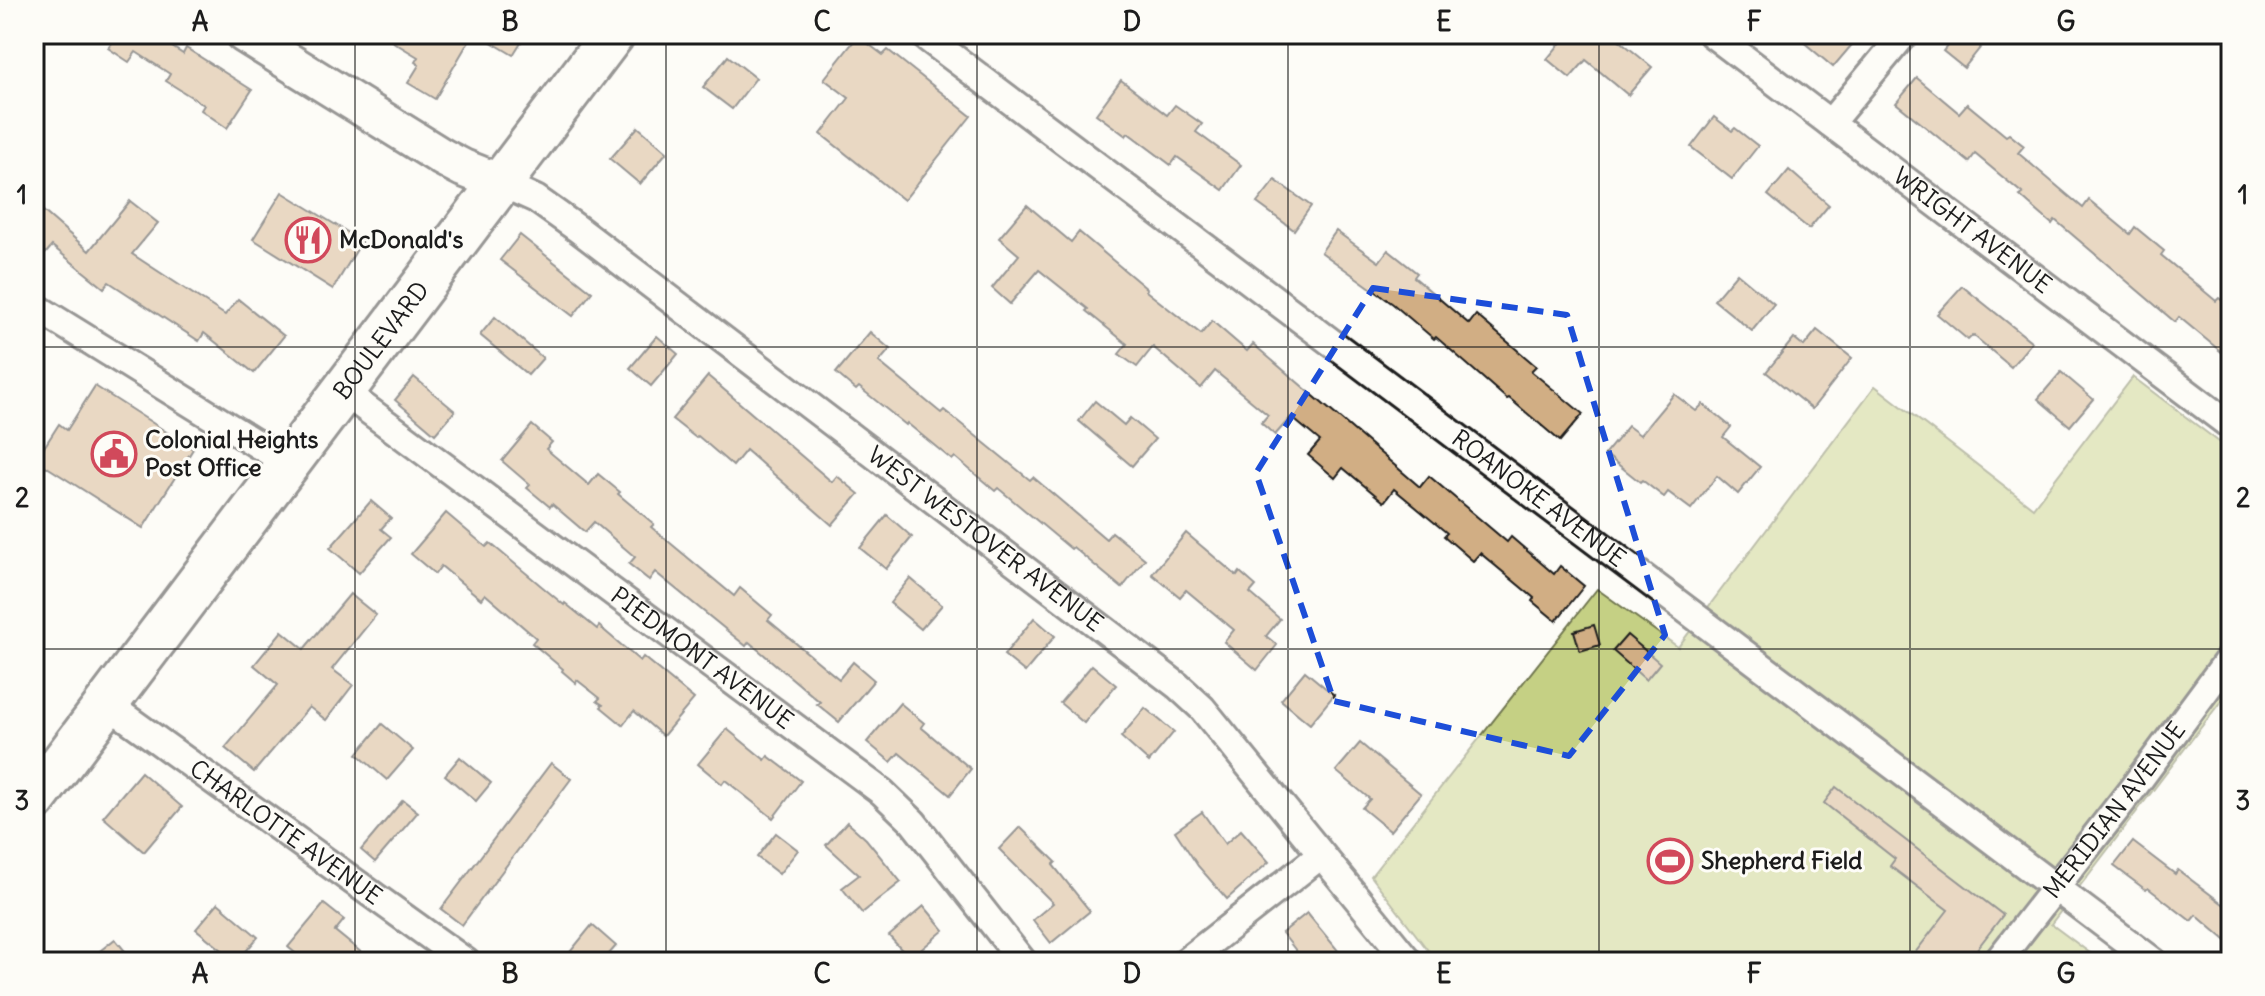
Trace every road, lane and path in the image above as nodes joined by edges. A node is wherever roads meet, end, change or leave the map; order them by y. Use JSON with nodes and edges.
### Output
{"nodes":[{"id":1,"x":244,"y":34,"type":"edge"},
{"id":2,"x":613,"y":34,"type":"edge"},
{"id":3,"x":922,"y":34,"type":"edge"},
{"id":4,"x":1712,"y":34,"type":"edge"},
{"id":5,"x":1904,"y":34,"type":"edge"},
{"id":6,"x":1830,"y":123,"type":"junction"},
{"id":7,"x":501,"y":183,"type":"junction"},
{"id":8,"x":34,"y":306,"type":"edge"},
{"id":9,"x":344,"y":392,"type":"junction"},
{"id":10,"x":2231,"y":426,"type":"edge"},
{"id":11,"x":289,"y":464,"type":"junction"},
{"id":12,"x":2231,"y":656,"type":"edge"},
{"id":13,"x":107,"y":704,"type":"junction"},
{"id":14,"x":34,"y":800,"type":"edge"},
{"id":15,"x":1321,"y":855,"type":"junction"},
{"id":16,"x":2055,"y":887,"type":"junction"},
{"id":17,"x":466,"y":962,"type":"edge"},
{"id":18,"x":1023,"y":962,"type":"edge"},
{"id":19,"x":1185,"y":962,"type":"edge"},
{"id":20,"x":1409,"y":962,"type":"edge"},
{"id":21,"x":1997,"y":962,"type":"edge"},
{"id":22,"x":2154,"y":962,"type":"edge"}],
"edges":[{"from":1,"to":7,"type":"main road"},
{"from":2,"to":7,"type":"main road","name":"BOULEVARD"},
{"from":3,"to":16,"type":"street","name":"ROANOKE AVENUE"},
{"from":4,"to":6,"type":"street","name":"WRIGHT AVENUE"},
{"from":5,"to":6,"type":"street"},
{"from":6,"to":10,"type":"street","name":"WRIGHT AVENUE"},
{"from":7,"to":9,"type":"main road","name":"BOULEVARD"},
{"from":7,"to":15,"type":"street","name":"WEST WESTOVER AVENUE"},
{"from":8,"to":11,"type":"street"},
{"from":9,"to":11,"type":"main road","name":"BOULEVARD"},
{"from":9,"to":18,"type":"street","name":"PIEDMONT AVENUE"},
{"from":11,"to":13,"type":"main road","name":"BOULEVARD"},
{"from":12,"to":16,"type":"street","name":"MERIDIAN AVENUE"},
{"from":13,"to":14,"type":"main road","name":"BOULEVARD"},
{"from":13,"to":17,"type":"street","name":"CHARLOTTE AVENUE"},
{"from":15,"to":19,"type":"street"},
{"from":15,"to":20,"type":"street","name":"WEST WESTOVER AVENUE"},
{"from":16,"to":21,"type":"street","name":"MERIDIAN AVENUE"},
{"from":16,"to":22,"type":"street","name":"ROANOKE AVENUE"}]}
